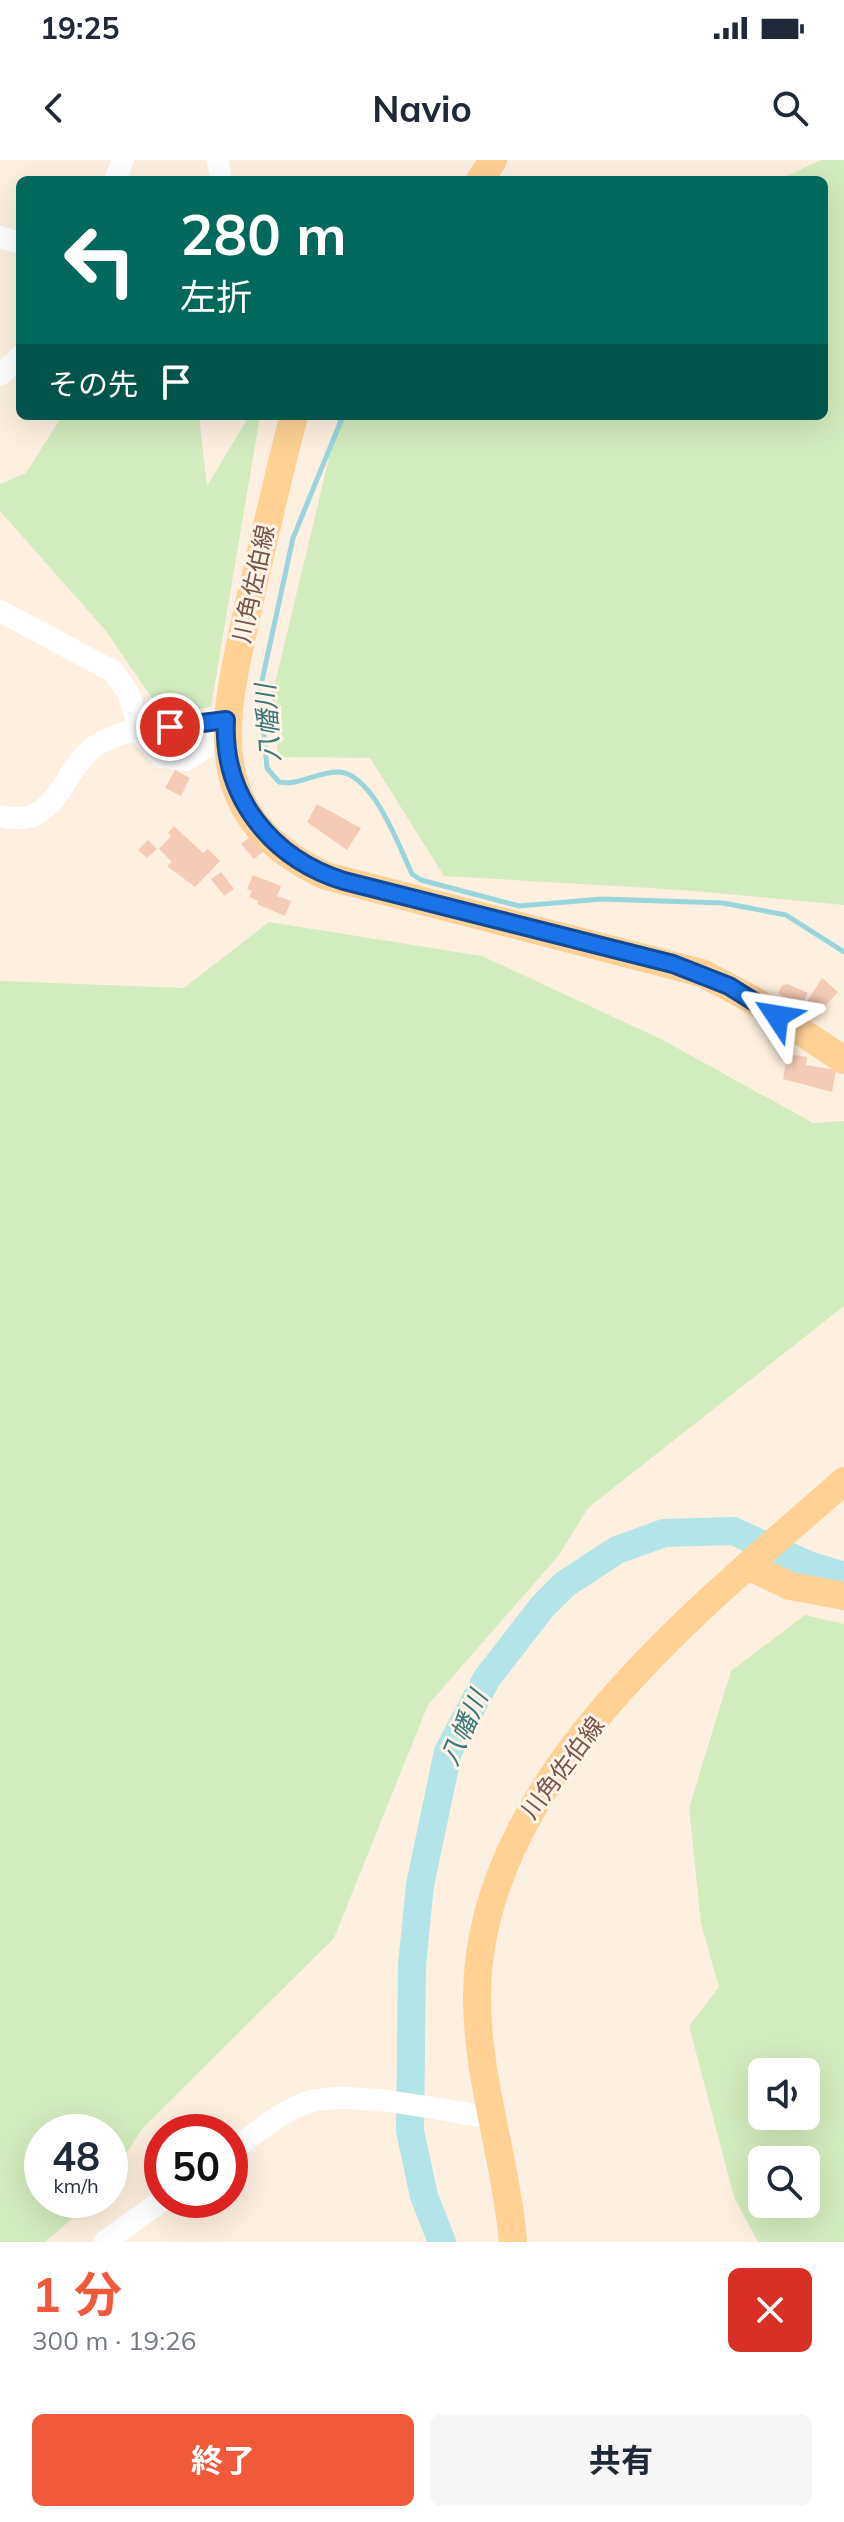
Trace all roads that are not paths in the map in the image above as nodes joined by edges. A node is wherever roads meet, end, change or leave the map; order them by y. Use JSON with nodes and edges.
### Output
{"nodes":[{"id":1,"x":16,"y":361,"type":"edge"},
{"id":2,"x":0,"y":375,"type":"edge"},
{"id":3,"x":293,"y":420,"type":"edge"},
{"id":4,"x":0,"y":611,"type":"edge"},
{"id":5,"x":226,"y":720,"type":"junction"},
{"id":6,"x":140,"y":731,"type":"junction"},
{"id":7,"x":0,"y":816,"type":"edge"},
{"id":8,"x":844,"y":1060,"type":"edge"},
{"id":9,"x":844,"y":1481,"type":"edge"},
{"id":10,"x":750,"y":1565,"type":"junction"},
{"id":11,"x":844,"y":1596,"type":"edge"},
{"id":12,"x":481,"y":2116,"type":"junction"},
{"id":13,"x":248,"y":2139,"type":"edge"},
{"id":14,"x":144,"y":2214,"type":"edge"},
{"id":15,"x":104,"y":2242,"type":"edge"},
{"id":16,"x":513,"y":2242,"type":"edge"}],
"edges":[{"from":1,"to":2,"type":"street"},
{"from":3,"to":5,"type":"main road","name":"川角佐伯線"},
{"from":4,"to":6,"type":"street"},
{"from":5,"to":6,"type":"street"},
{"from":5,"to":6,"type":"street"},
{"from":5,"to":8,"type":"main road","name":"川角佐伯線"},
{"from":6,"to":7,"type":"street"},
{"from":9,"to":10,"type":"main road","name":"川角佐伯線"},
{"from":10,"to":11,"type":"main road"},
{"from":10,"to":12,"type":"main road","name":"川角佐伯線"},
{"from":12,"to":13,"type":"street"},
{"from":12,"to":16,"type":"main road","name":"川角佐伯線"},
{"from":14,"to":15,"type":"street"}]}
